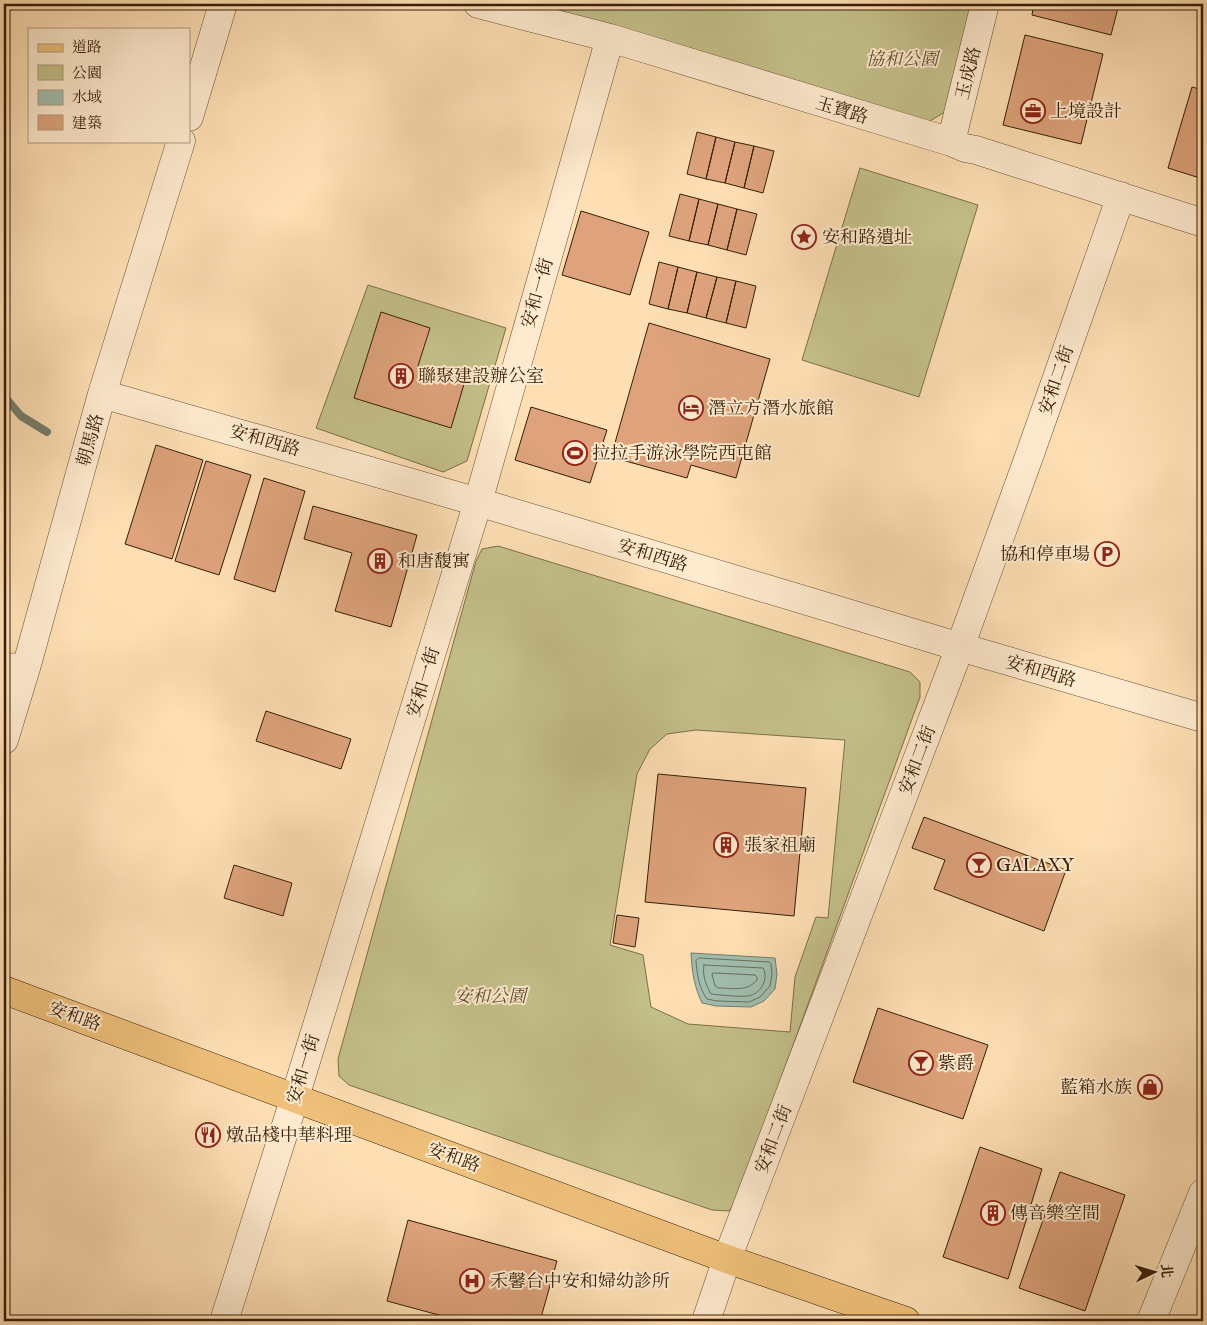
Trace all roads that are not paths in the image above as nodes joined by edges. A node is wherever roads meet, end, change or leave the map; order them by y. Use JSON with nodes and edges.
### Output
{"nodes":[{"id":1,"x":206,"y":4,"type":"edge"},
{"id":2,"x":223,"y":4,"type":"edge"},
{"id":3,"x":478,"y":4,"type":"edge"},
{"id":4,"x":985,"y":4,"type":"edge"},
{"id":5,"x":610,"y":38,"type":"junction"},
{"id":6,"x":190,"y":57,"type":"edge"},
{"id":7,"x":191,"y":97,"type":"edge"},
{"id":8,"x":181,"y":142,"type":"edge"},
{"id":9,"x":951,"y":142,"type":"junction"},
{"id":10,"x":1121,"y":196,"type":"junction"},
{"id":11,"x":1203,"y":223,"type":"edge"},
{"id":12,"x":102,"y":394,"type":"junction"},
{"id":13,"x":478,"y":502,"type":"junction"},
{"id":14,"x":960,"y":647,"type":"junction"},
{"id":15,"x":15,"y":667,"type":"edge"},
{"id":16,"x":1203,"y":718,"type":"edge"},
{"id":17,"x":4,"y":740,"type":"edge"},
{"id":18,"x":4,"y":990,"type":"edge"},
{"id":19,"x":295,"y":1097,"type":"junction"},
{"id":20,"x":1203,"y":1193,"type":"edge"},
{"id":21,"x":727,"y":1258,"type":"junction"},
{"id":22,"x":224,"y":1321,"type":"edge"},
{"id":23,"x":706,"y":1321,"type":"edge"},
{"id":24,"x":906,"y":1321,"type":"edge"},
{"id":25,"x":1151,"y":1321,"type":"edge"}],
"edges":[{"from":1,"to":6,"type":"street"},
{"from":2,"to":7,"type":"street"},
{"from":3,"to":5,"type":"street","name":"玉寶路"},
{"from":4,"to":9,"type":"street","name":"玉成路"},
{"from":5,"to":9,"type":"street","name":"玉寶路"},
{"from":5,"to":13,"type":"street","name":"安和一街"},
{"from":8,"to":12,"type":"street","name":"朝馬路"},
{"from":9,"to":10,"type":"street","name":"玉寶路"},
{"from":10,"to":11,"type":"street","name":"玉寶路"},
{"from":10,"to":14,"type":"street","name":"安和二街"},
{"from":12,"to":13,"type":"street","name":"安和西路"},
{"from":12,"to":15,"type":"street","name":"朝馬路"},
{"from":13,"to":14,"type":"street","name":"安和西路"},
{"from":13,"to":19,"type":"street","name":"安和一街"},
{"from":14,"to":16,"type":"street","name":"安和西路"},
{"from":14,"to":21,"type":"street","name":"安和二街"},
{"from":15,"to":17,"type":"street","name":"朝馬路"},
{"from":18,"to":19,"type":"main road","name":"安和路"},
{"from":19,"to":21,"type":"main road","name":"安和路"},
{"from":19,"to":22,"type":"street","name":"安和一街"},
{"from":20,"to":25,"type":"street"},
{"from":21,"to":23,"type":"street","name":"安和二街"},
{"from":21,"to":24,"type":"main road","name":"安和路"}]}
